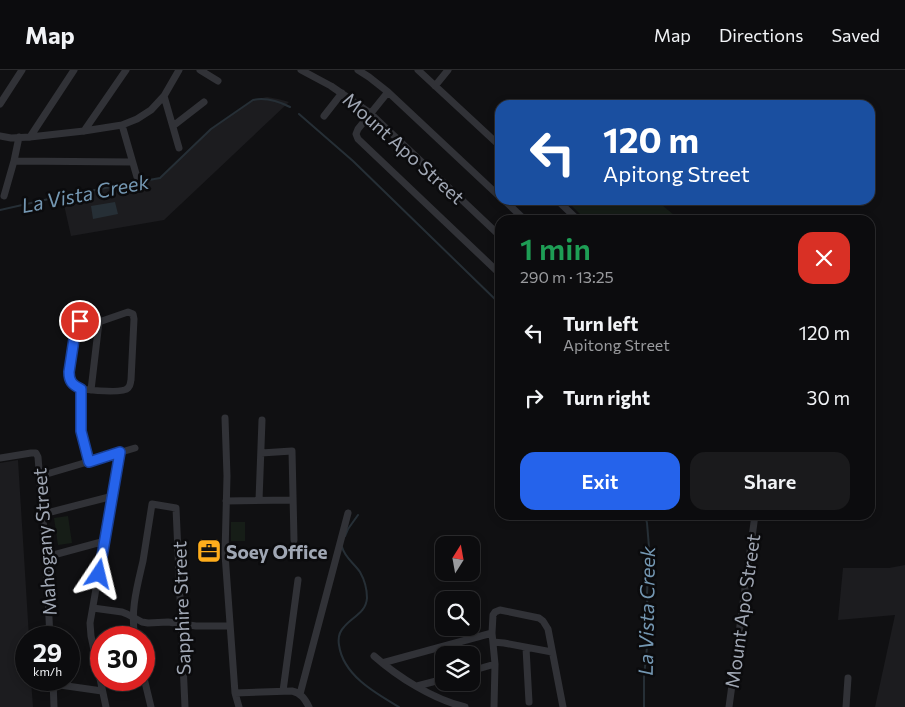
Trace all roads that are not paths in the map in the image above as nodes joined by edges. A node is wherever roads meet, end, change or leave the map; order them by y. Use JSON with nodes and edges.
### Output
{"nodes":[{"id":1,"x":22,"y":70,"type":"edge"},
{"id":2,"x":74,"y":70,"type":"edge"},
{"id":3,"x":126,"y":70,"type":"edge"},
{"id":4,"x":179,"y":70,"type":"edge"},
{"id":5,"x":200,"y":70,"type":"edge"},
{"id":6,"x":300,"y":70,"type":"edge"},
{"id":7,"x":358,"y":70,"type":"edge"},
{"id":8,"x":418,"y":70,"type":"edge"},
{"id":9,"x":448,"y":70,"type":"edge"},
{"id":10,"x":218,"y":81,"type":"dead end"},
{"id":11,"x":435,"y":86,"type":"junction"},
{"id":12,"x":388,"y":92,"type":"junction"},
{"id":13,"x":342,"y":93,"type":"junction"},
{"id":14,"x":164,"y":96,"type":"junction"},
{"id":15,"x":204,"y":102,"type":"dead end"},
{"id":16,"x":0,"y":104,"type":"edge"},
{"id":17,"x":370,"y":113,"type":"junction"},
{"id":18,"x":324,"y":116,"type":"dead end"},
{"id":19,"x":122,"y":125,"type":"junction"},
{"id":20,"x":173,"y":126,"type":"junction"},
{"id":21,"x":84,"y":131,"type":"junction"},
{"id":22,"x":0,"y":136,"type":"edge"},
{"id":23,"x":30,"y":137,"type":"junction"},
{"id":24,"x":19,"y":138,"type":"junction"},
{"id":25,"x":495,"y":141,"type":"edge"},
{"id":26,"x":179,"y":148,"type":"dead end"},
{"id":27,"x":14,"y":161,"type":"junction"},
{"id":28,"x":132,"y":162,"type":"junction"},
{"id":29,"x":137,"y":177,"type":"dead end"},
{"id":30,"x":495,"y":192,"type":"edge"},
{"id":31,"x":4,"y":196,"type":"dead end"},
{"id":32,"x":509,"y":205,"type":"edge"},
{"id":33,"x":562,"y":205,"type":"edge"},
{"id":34,"x":520,"y":215,"type":"edge"},
{"id":35,"x":573,"y":215,"type":"edge"},
{"id":36,"x":495,"y":231,"type":"edge"},
{"id":37,"x":495,"y":269,"type":"edge"},
{"id":38,"x":99,"y":322,"type":"junction"},
{"id":39,"x":81,"y":389,"type":"junction"},
{"id":40,"x":91,"y":390,"type":"junction"},
{"id":41,"x":225,"y":418,"type":"dead end"},
{"id":42,"x":262,"y":420,"type":"dead end"},
{"id":43,"x":135,"y":448,"type":"dead end"},
{"id":44,"x":120,"y":452,"type":"junction"},
{"id":45,"x":261,"y":453,"type":"junction"},
{"id":46,"x":0,"y":458,"type":"edge"},
{"id":47,"x":89,"y":462,"type":"junction"},
{"id":48,"x":40,"y":476,"type":"junction"},
{"id":49,"x":113,"y":496,"type":"junction"},
{"id":50,"x":259,"y":500,"type":"junction"},
{"id":51,"x":293,"y":500,"type":"junction"},
{"id":52,"x":226,"y":501,"type":"junction"},
{"id":53,"x":348,"y":513,"type":"dead end"},
{"id":54,"x":43,"y":514,"type":"junction"},
{"id":55,"x":754,"y":520,"type":"edge"},
{"id":56,"x":294,"y":540,"type":"dead end"},
{"id":57,"x":105,"y":541,"type":"junction"},
{"id":58,"x":46,"y":557,"type":"junction"},
{"id":59,"x":298,"y":580,"type":"dead end"},
{"id":60,"x":93,"y":608,"type":"junction"},
{"id":61,"x":133,"y":617,"type":"junction"},
{"id":62,"x":182,"y":624,"type":"junction"},
{"id":63,"x":49,"y":626,"type":"edge"},
{"id":64,"x":90,"y":626,"type":"edge"},
{"id":65,"x":134,"y":626,"type":"edge"},
{"id":66,"x":230,"y":626,"type":"junction"},
{"id":67,"x":492,"y":633,"type":"junction"},
{"id":68,"x":493,"y":642,"type":"junction"},
{"id":69,"x":526,"y":648,"type":"junction"},
{"id":70,"x":552,"y":652,"type":"junction"},
{"id":71,"x":374,"y":656,"type":"dead end"},
{"id":72,"x":382,"y":663,"type":"junction"},
{"id":73,"x":494,"y":664,"type":"junction"},
{"id":74,"x":480,"y":668,"type":"edge"},
{"id":75,"x":848,"y":678,"type":"dead end"},
{"id":76,"x":435,"y":681,"type":"edge"},
{"id":77,"x":417,"y":686,"type":"junction"},
{"id":78,"x":53,"y":691,"type":"edge"},
{"id":79,"x":102,"y":691,"type":"edge"},
{"id":80,"x":147,"y":691,"type":"edge"},
{"id":81,"x":283,"y":691,"type":"junction"},
{"id":82,"x":235,"y":693,"type":"junction"},
{"id":83,"x":300,"y":694,"type":"junction"},
{"id":84,"x":529,"y":702,"type":"dead end"},
{"id":85,"x":54,"y":707,"type":"edge"},
{"id":86,"x":106,"y":707,"type":"edge"},
{"id":87,"x":151,"y":707,"type":"edge"},
{"id":88,"x":185,"y":707,"type":"edge"},
{"id":89,"x":239,"y":707,"type":"edge"},
{"id":90,"x":309,"y":707,"type":"edge"},
{"id":91,"x":465,"y":707,"type":"edge"},
{"id":92,"x":494,"y":707,"type":"edge"},
{"id":93,"x":563,"y":707,"type":"edge"},
{"id":94,"x":728,"y":707,"type":"edge"},
{"id":95,"x":846,"y":707,"type":"edge"}],
"edges":[{"from":1,"to":16,"type":"street"},
{"from":2,"to":23,"type":"street"},
{"from":3,"to":21,"type":"street"},
{"from":4,"to":14,"type":"street"},
{"from":5,"to":10,"type":"street"},
{"from":6,"to":13,"type":"street","name":"Mount Apo Street"},
{"from":7,"to":12,"type":"street"},
{"from":8,"to":11,"type":"street"},
{"from":9,"to":11,"type":"street"},
{"from":11,"to":25,"type":"street"},
{"from":12,"to":17,"type":"street"},
{"from":12,"to":30,"type":"street"},
{"from":13,"to":17,"type":"street","name":"Mount Apo Street"},
{"from":13,"to":18,"type":"street"},
{"from":14,"to":19,"type":"street"},
{"from":14,"to":20,"type":"street"},
{"from":15,"to":20,"type":"street"},
{"from":17,"to":36,"type":"street","name":"Mount Apo Street"},
{"from":17,"to":37,"type":"street"},
{"from":19,"to":21,"type":"street"},
{"from":19,"to":28,"type":"street"},
{"from":20,"to":26,"type":"street"},
{"from":21,"to":23,"type":"street"},
{"from":22,"to":24,"type":"street"},
{"from":23,"to":24,"type":"street"},
{"from":24,"to":27,"type":"street"},
{"from":27,"to":28,"type":"street"},
{"from":27,"to":31,"type":"street"},
{"from":28,"to":29,"type":"street"},
{"from":32,"to":34,"type":"street"},
{"from":33,"to":35,"type":"street"},
{"from":38,"to":39,"type":"street"},
{"from":38,"to":40,"type":"street"},
{"from":38,"to":40,"type":"street"},
{"from":39,"to":40,"type":"street"},
{"from":39,"to":47,"type":"street"},
{"from":41,"to":52,"type":"street"},
{"from":42,"to":45,"type":"street"},
{"from":43,"to":44,"type":"street"},
{"from":44,"to":47,"type":"street"},
{"from":44,"to":49,"type":"street"},
{"from":45,"to":50,"type":"street"},
{"from":45,"to":51,"type":"street"},
{"from":46,"to":48,"type":"street","name":"Mahogany Street"},
{"from":47,"to":48,"type":"street"},
{"from":48,"to":54,"type":"street","name":"Mahogany Street"},
{"from":49,"to":54,"type":"street"},
{"from":49,"to":57,"type":"street"},
{"from":50,"to":51,"type":"street"},
{"from":50,"to":52,"type":"street"},
{"from":51,"to":56,"type":"street"},
{"from":52,"to":66,"type":"street"},
{"from":53,"to":83,"type":"street"},
{"from":54,"to":58,"type":"street","name":"Mahogany Street"},
{"from":55,"to":94,"type":"street","name":"Mount Apo Street"},
{"from":57,"to":58,"type":"street"},
{"from":57,"to":60,"type":"street"},
{"from":58,"to":63,"type":"street","name":"Mahogany Street"},
{"from":59,"to":81,"type":"street"},
{"from":60,"to":61,"type":"street"},
{"from":60,"to":64,"type":"street"},
{"from":61,"to":62,"type":"street"},
{"from":61,"to":62,"type":"street","name":"Sapphire Street"},
{"from":61,"to":65,"type":"street"},
{"from":62,"to":66,"type":"street"},
{"from":62,"to":88,"type":"street","name":"Sapphire Street"},
{"from":66,"to":82,"type":"street"},
{"from":67,"to":68,"type":"street"},
{"from":67,"to":70,"type":"street"},
{"from":67,"to":72,"type":"street"},
{"from":68,"to":69,"type":"street"},
{"from":68,"to":73,"type":"street"},
{"from":69,"to":70,"type":"street"},
{"from":69,"to":84,"type":"street"},
{"from":70,"to":93,"type":"street"},
{"from":71,"to":72,"type":"street"},
{"from":72,"to":77,"type":"street"},
{"from":73,"to":74,"type":"street"},
{"from":73,"to":92,"type":"street"},
{"from":75,"to":95,"type":"street"},
{"from":76,"to":77,"type":"street"},
{"from":77,"to":91,"type":"street"},
{"from":78,"to":85,"type":"street"},
{"from":79,"to":86,"type":"street"},
{"from":80,"to":87,"type":"street"},
{"from":81,"to":82,"type":"street"},
{"from":81,"to":83,"type":"street"},
{"from":82,"to":89,"type":"street"},
{"from":83,"to":90,"type":"street"}]}
